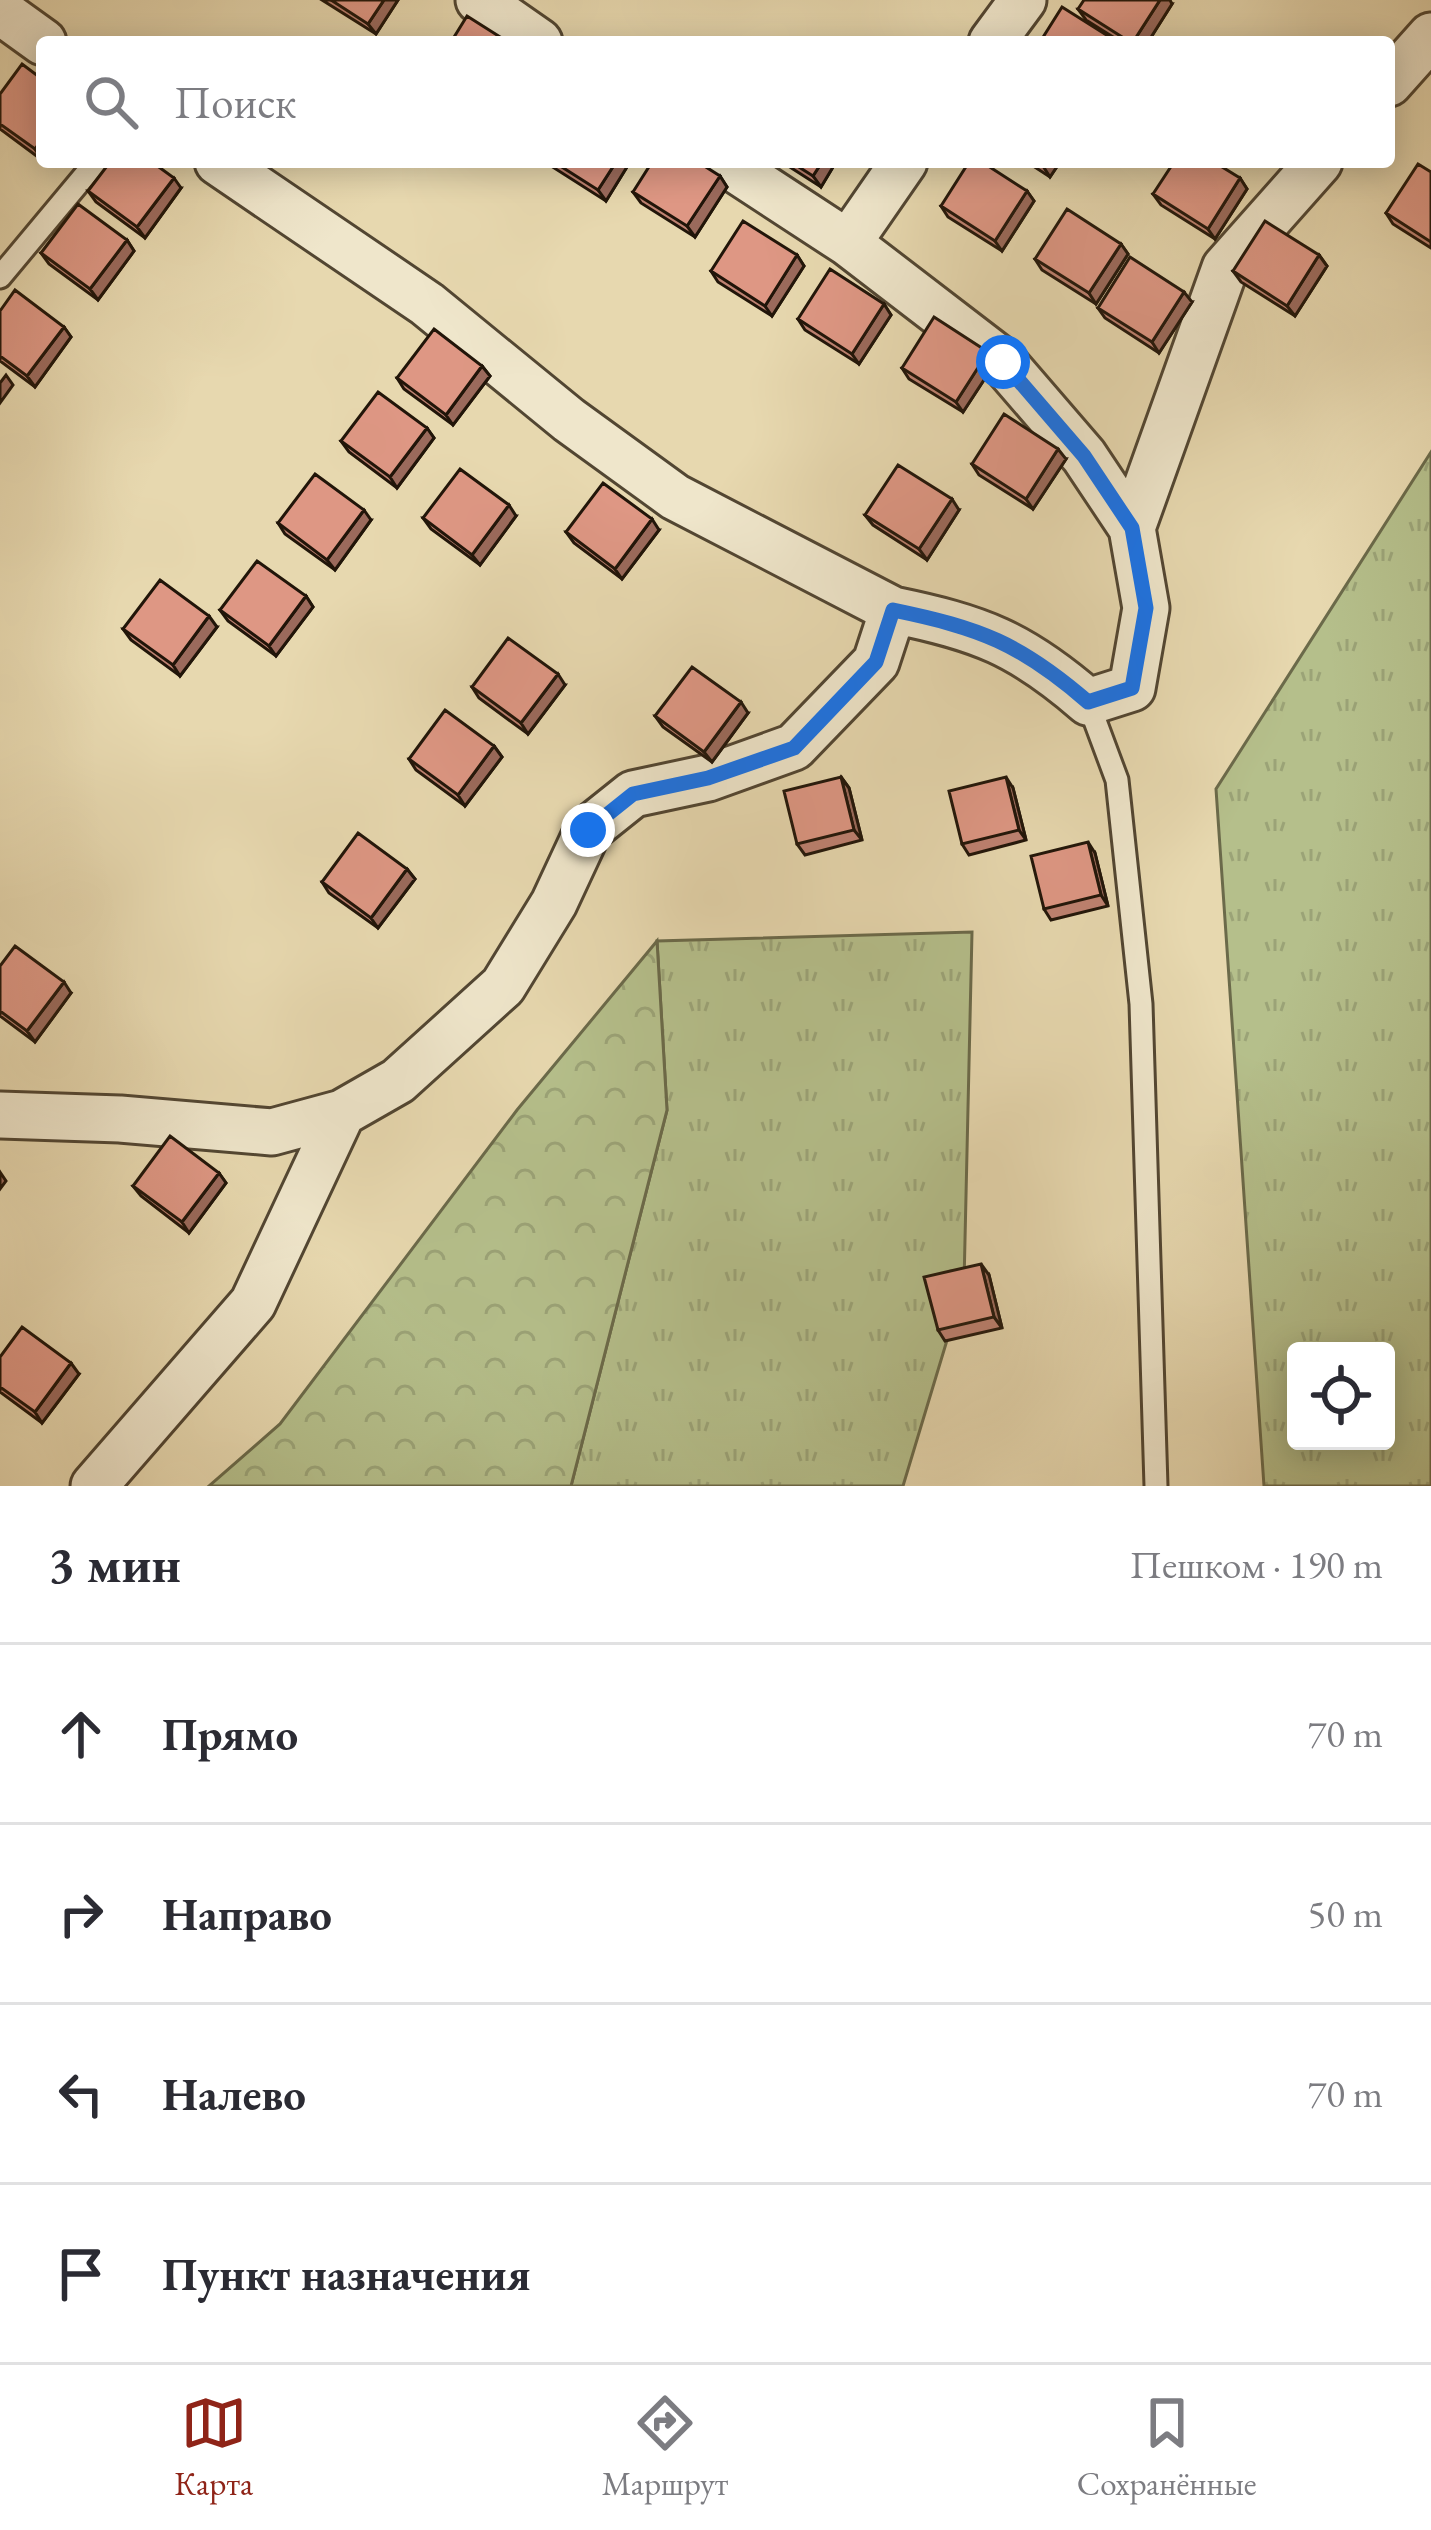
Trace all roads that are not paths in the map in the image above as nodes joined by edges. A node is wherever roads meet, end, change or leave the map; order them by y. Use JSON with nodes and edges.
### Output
{"nodes":[{"id":1,"x":479,"y":0,"type":"edge"},
{"id":2,"x":1023,"y":0,"type":"edge"},
{"id":3,"x":0,"y":11,"type":"edge"},
{"id":4,"x":530,"y":36,"type":"edge"},
{"id":5,"x":996,"y":36,"type":"edge"},
{"id":6,"x":1431,"y":36,"type":"edge"},
{"id":7,"x":36,"y":37,"type":"edge"},
{"id":8,"x":1395,"y":76,"type":"edge"},
{"id":9,"x":91,"y":168,"type":"edge"},
{"id":10,"x":227,"y":168,"type":"edge"},
{"id":11,"x":733,"y":168,"type":"edge"},
{"id":12,"x":900,"y":168,"type":"edge"},
{"id":13,"x":1314,"y":168,"type":"edge"},
{"id":14,"x":848,"y":243,"type":"junction"},
{"id":15,"x":0,"y":277,"type":"edge"},
{"id":16,"x":1132,"y":528,"type":"junction"},
{"id":17,"x":893,"y":610,"type":"junction"},
{"id":18,"x":1088,"y":702,"type":"junction"},
{"id":19,"x":342,"y":1113,"type":"junction"},
{"id":20,"x":0,"y":1115,"type":"edge"},
{"id":21,"x":94,"y":1486,"type":"edge"},
{"id":22,"x":1156,"y":1486,"type":"edge"}],
"edges":[{"from":1,"to":4,"type":"street"},
{"from":2,"to":5,"type":"street"},
{"from":3,"to":7,"type":"street"},
{"from":6,"to":8,"type":"street"},
{"from":9,"to":15,"type":"lane"},
{"from":10,"to":17,"type":"street"},
{"from":11,"to":14,"type":"street"},
{"from":12,"to":14,"type":"street"},
{"from":13,"to":16,"type":"street"},
{"from":14,"to":16,"type":"street"},
{"from":16,"to":18,"type":"street"},
{"from":17,"to":18,"type":"street"},
{"from":17,"to":19,"type":"street"},
{"from":18,"to":22,"type":"lane"},
{"from":19,"to":20,"type":"street"},
{"from":19,"to":21,"type":"street"}]}
